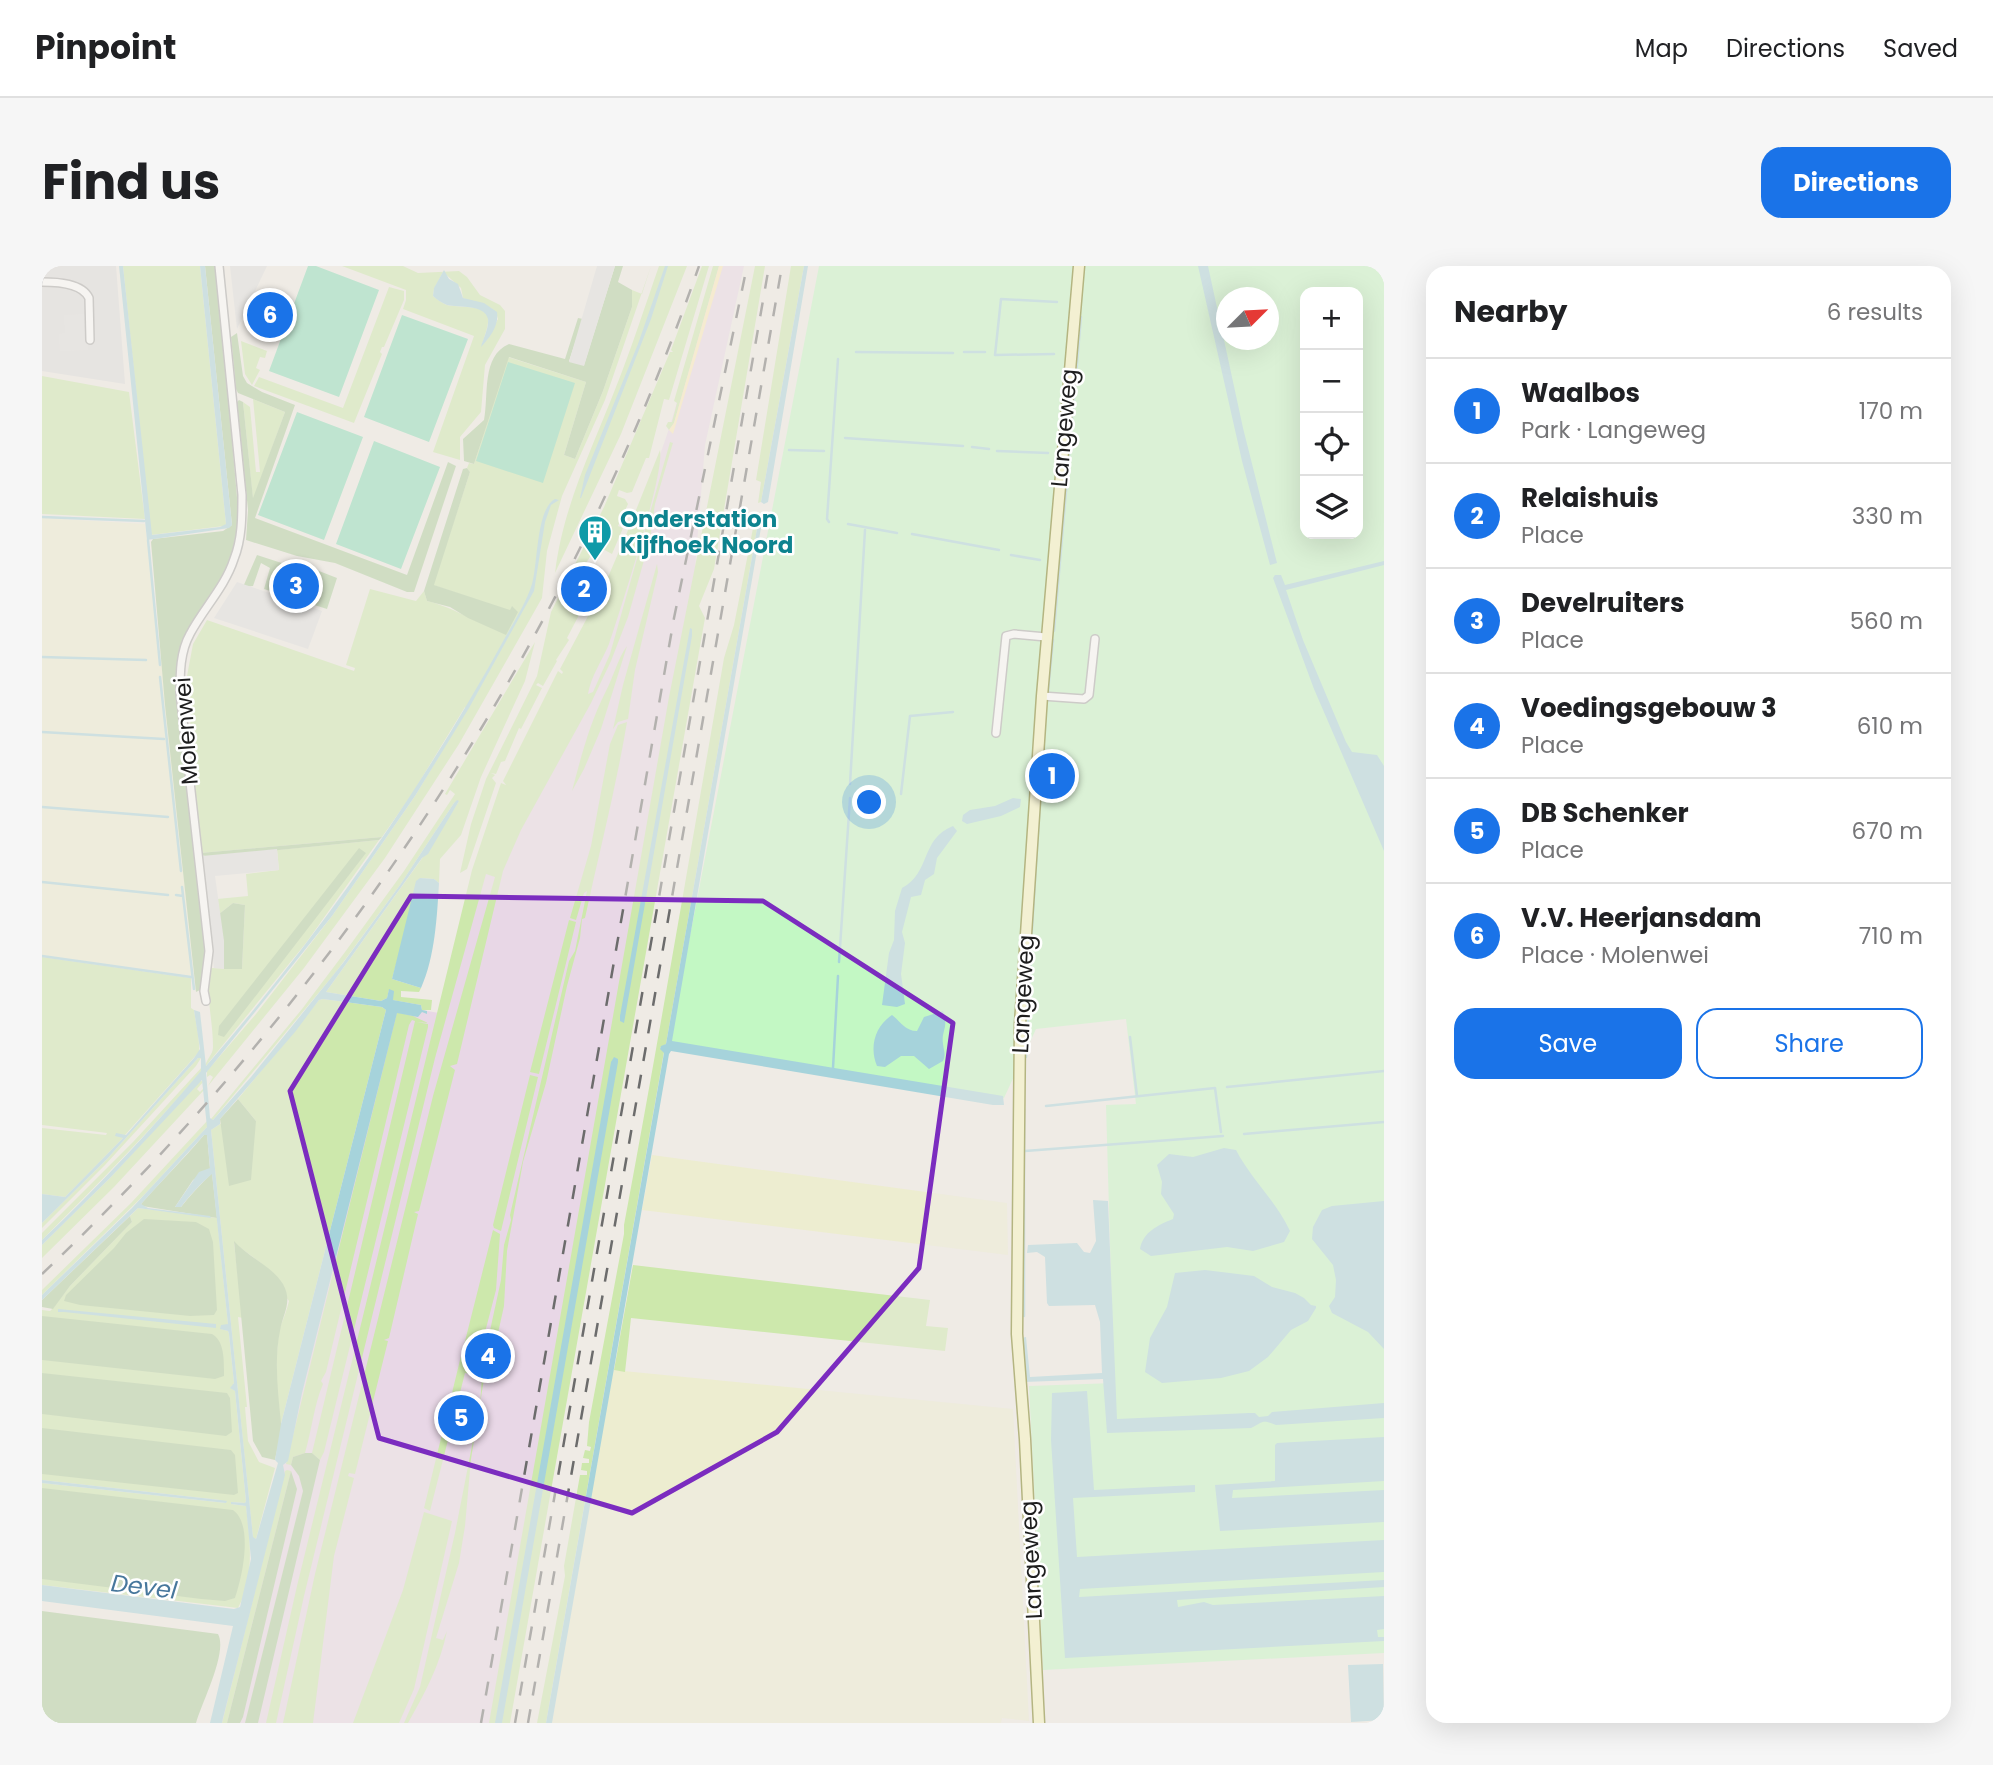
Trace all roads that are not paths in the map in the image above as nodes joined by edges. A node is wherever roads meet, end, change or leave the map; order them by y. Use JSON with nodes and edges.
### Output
{"nodes":[{"id":1,"x":219,"y":266,"type":"edge"},
{"id":2,"x":1079,"y":266,"type":"edge"},
{"id":3,"x":42,"y":282,"type":"edge"},
{"id":4,"x":90,"y":340,"type":"dead end"},
{"id":5,"x":1046,"y":636,"type":"junction"},
{"id":6,"x":1095,"y":639,"type":"dead end"},
{"id":7,"x":1041,"y":696,"type":"junction"},
{"id":8,"x":996,"y":733,"type":"dead end"},
{"id":9,"x":206,"y":1001,"type":"dead end"},
{"id":10,"x":1040,"y":1723,"type":"edge"}],
"edges":[{"from":1,"to":9,"type":"street","name":"Molenwei"},
{"from":2,"to":5,"type":"main road","name":"Langeweg"},
{"from":3,"to":4,"type":"street"},
{"from":5,"to":7,"type":"main road","name":"Langeweg"},
{"from":5,"to":8,"type":"street"},
{"from":6,"to":7,"type":"street"},
{"from":7,"to":10,"type":"main road","name":"Langeweg"}]}
